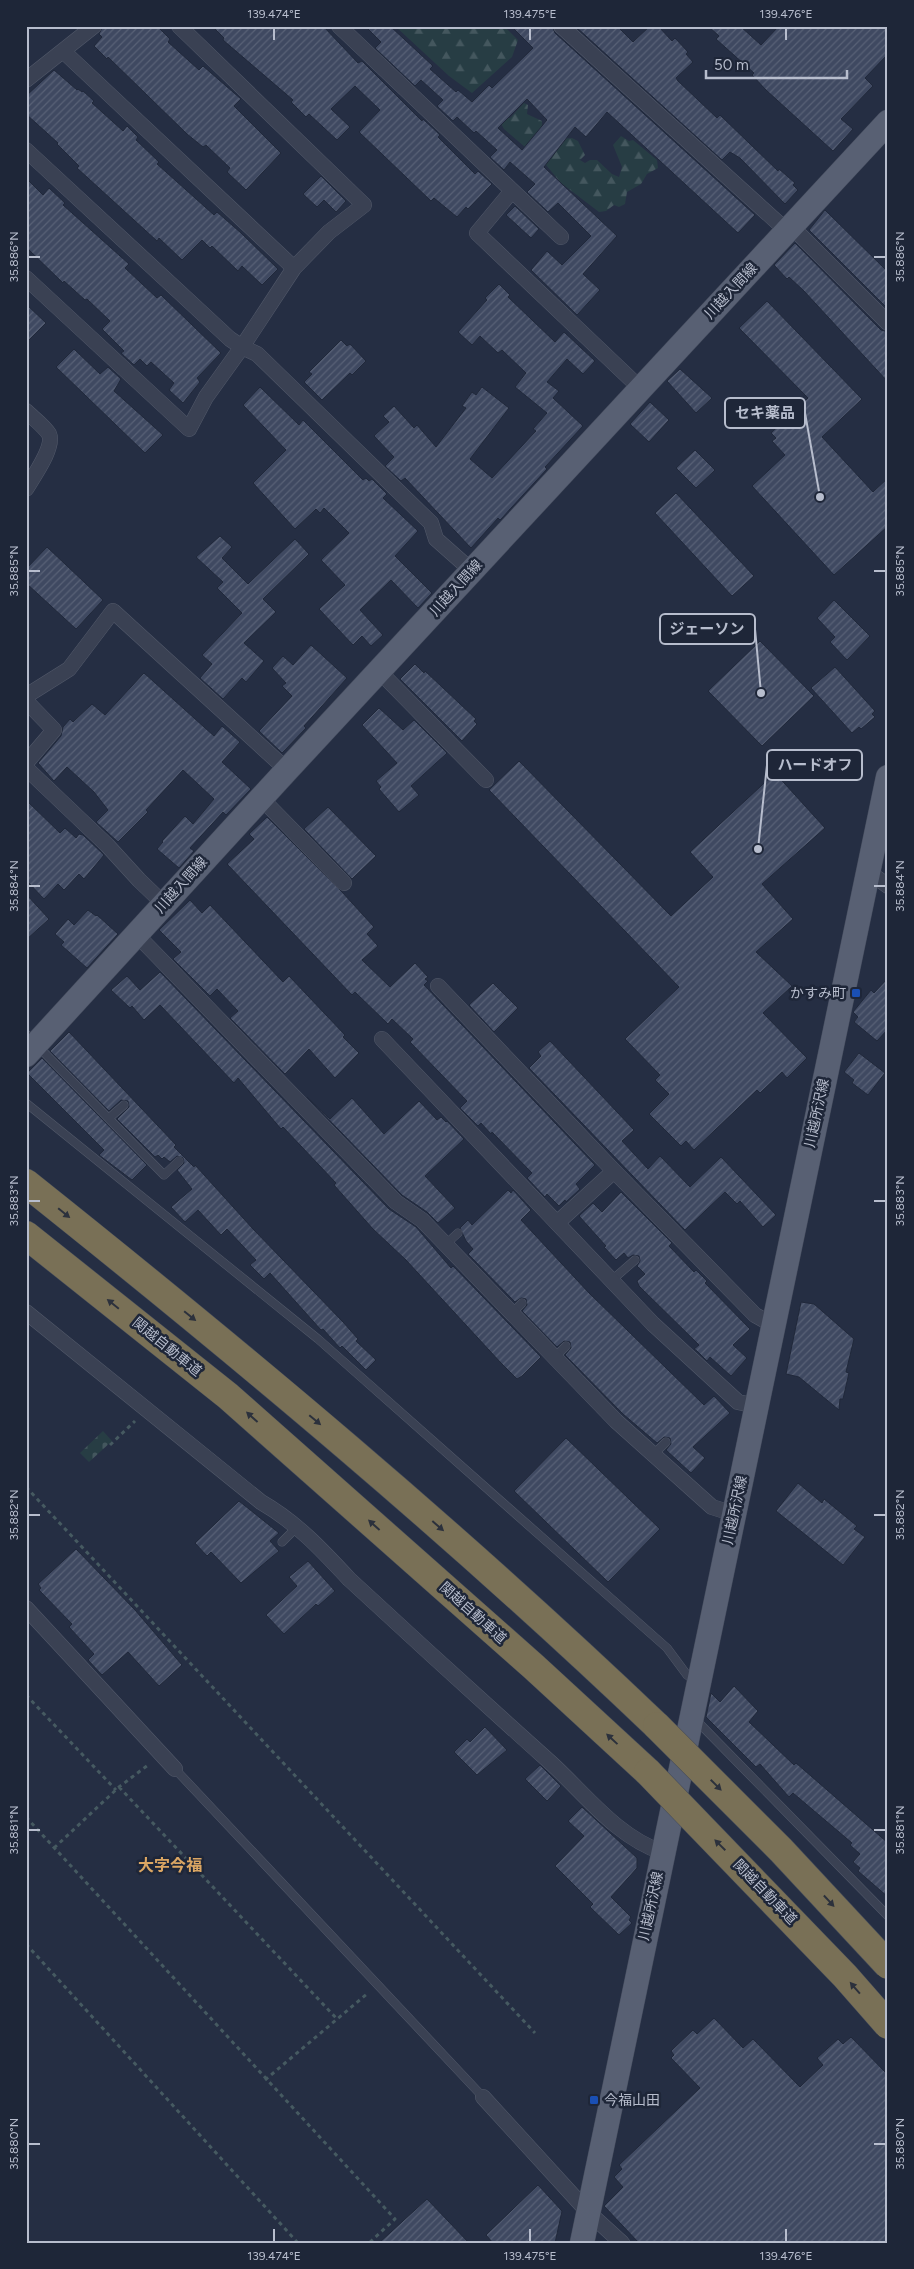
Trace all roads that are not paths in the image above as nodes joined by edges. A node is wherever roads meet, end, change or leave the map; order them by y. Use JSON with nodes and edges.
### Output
{"nodes":[{"id":1,"x":94,"y":26,"type":"edge"},
{"id":2,"x":179,"y":26,"type":"edge"},
{"id":3,"x":339,"y":26,"type":"edge"},
{"id":4,"x":561,"y":26,"type":"edge"},
{"id":5,"x":63,"y":51,"type":"junction"},
{"id":6,"x":26,"y":80,"type":"edge"},
{"id":7,"x":888,"y":122,"type":"edge"},
{"id":8,"x":26,"y":150,"type":"edge"},
{"id":9,"x":511,"y":192,"type":"junction"},
{"id":10,"x":789,"y":229,"type":"junction"},
{"id":11,"x":561,"y":237,"type":"dead end"},
{"id":12,"x":294,"y":268,"type":"junction"},
{"id":13,"x":26,"y":278,"type":"edge"},
{"id":14,"x":888,"y":323,"type":"edge"},
{"id":15,"x":242,"y":347,"type":"junction"},
{"id":16,"x":640,"y":388,"type":"junction"},
{"id":17,"x":26,"y":411,"type":"edge"},
{"id":18,"x":26,"y":489,"type":"edge"},
{"id":19,"x":471,"y":570,"type":"junction"},
{"id":20,"x":380,"y":672,"type":"junction"},
{"id":21,"x":26,"y":696,"type":"edge"},
{"id":22,"x":26,"y":701,"type":"edge"},
{"id":23,"x":26,"y":763,"type":"edge"},
{"id":24,"x":26,"y":768,"type":"edge"},
{"id":25,"x":287,"y":770,"type":"junction"},
{"id":26,"x":888,"y":777,"type":"edge"},
{"id":27,"x":486,"y":780,"type":"dead end"},
{"id":28,"x":261,"y":798,"type":"junction"},
{"id":29,"x":878,"y":881,"type":"edge"},
{"id":30,"x":344,"y":883,"type":"dead end"},
{"id":31,"x":164,"y":904,"type":"junction"},
{"id":32,"x":136,"y":935,"type":"junction"},
{"id":33,"x":438,"y":986,"type":"dead end"},
{"id":34,"x":382,"y":1040,"type":"dead end"},
{"id":35,"x":30,"y":1044,"type":"edge"},
{"id":36,"x":26,"y":1102,"type":"edge"},
{"id":37,"x":124,"y":1105,"type":"dead end"},
{"id":38,"x":109,"y":1118,"type":"junction"},
{"id":39,"x":179,"y":1161,"type":"dead end"},
{"id":40,"x":614,"y":1171,"type":"junction"},
{"id":41,"x":26,"y":1183,"type":"edge"},
{"id":42,"x":558,"y":1223,"type":"junction"},
{"id":43,"x":458,"y":1233,"type":"dead end"},
{"id":44,"x":26,"y":1235,"type":"edge"},
{"id":45,"x":445,"y":1245,"type":"junction"},
{"id":46,"x":635,"y":1260,"type":"dead end"},
{"id":47,"x":612,"y":1280,"type":"junction"},
{"id":48,"x":522,"y":1303,"type":"dead end"},
{"id":49,"x":26,"y":1312,"type":"edge"},
{"id":50,"x":511,"y":1314,"type":"junction"},
{"id":51,"x":773,"y":1325,"type":"junction"},
{"id":52,"x":566,"y":1346,"type":"dead end"},
{"id":53,"x":554,"y":1358,"type":"junction"},
{"id":54,"x":756,"y":1406,"type":"junction"},
{"id":55,"x":666,"y":1442,"type":"dead end"},
{"id":56,"x":654,"y":1454,"type":"junction"},
{"id":57,"x":734,"y":1514,"type":"junction"},
{"id":58,"x":297,"y":1527,"type":"junction"},
{"id":59,"x":282,"y":1542,"type":"dead end"},
{"id":60,"x":26,"y":1608,"type":"edge"},
{"id":61,"x":698,"y":1684,"type":"junction"},
{"id":62,"x":691,"y":1715,"type":"junction"},
{"id":63,"x":176,"y":1769,"type":"joint"},
{"id":64,"x":662,"y":1852,"type":"junction"},
{"id":65,"x":888,"y":1916,"type":"edge"},
{"id":66,"x":888,"y":1965,"type":"edge"},
{"id":67,"x":888,"y":2024,"type":"edge"},
{"id":68,"x":483,"y":2097,"type":"joint"},
{"id":69,"x":588,"y":2212,"type":"junction"},
{"id":70,"x":582,"y":2243,"type":"edge"},
{"id":71,"x":622,"y":2243,"type":"edge"}],
"edges":[{"from":1,"to":5,"type":"street"},
{"from":2,"to":12,"type":"street"},
{"from":3,"to":9,"type":"street"},
{"from":4,"to":10,"type":"street"},
{"from":5,"to":6,"type":"street"},
{"from":5,"to":12,"type":"street"},
{"from":7,"to":10,"type":"main road","name":"川越入間線"},
{"from":8,"to":15,"type":"street"},
{"from":9,"to":11,"type":"street"},
{"from":9,"to":16,"type":"street"},
{"from":10,"to":14,"type":"street"},
{"from":10,"to":16,"type":"main road","name":"川越入間線"},
{"from":12,"to":15,"type":"street"},
{"from":13,"to":15,"type":"street"},
{"from":15,"to":19,"type":"street"},
{"from":16,"to":19,"type":"main road","name":"川越入間線"},
{"from":17,"to":18,"type":"street"},
{"from":19,"to":20,"type":"main road","name":"川越入間線"},
{"from":20,"to":25,"type":"main road","name":"川越入間線"},
{"from":20,"to":27,"type":"street"},
{"from":21,"to":25,"type":"street"},
{"from":22,"to":23,"type":"street"},
{"from":24,"to":31,"type":"street"},
{"from":25,"to":28,"type":"main road","name":"川越入間線"},
{"from":26,"to":29,"type":"main road","name":"川越所沢線"},
{"from":28,"to":30,"type":"street"},
{"from":28,"to":31,"type":"main road","name":"川越入間線"},
{"from":29,"to":51,"type":"main road","name":"川越所沢線"},
{"from":31,"to":32,"type":"main road","name":"川越入間線"},
{"from":32,"to":35,"type":"main road","name":"川越入間線"},
{"from":32,"to":45,"type":"street"},
{"from":33,"to":40,"type":"street"},
{"from":34,"to":42,"type":"street"},
{"from":35,"to":38,"type":"lane"},
{"from":36,"to":61,"type":"lane"},
{"from":37,"to":38,"type":"lane"},
{"from":38,"to":39,"type":"lane"},
{"from":40,"to":42,"type":"street"},
{"from":40,"to":51,"type":"street"},
{"from":41,"to":66,"type":"highway","one_way":true,"bridge":true},
{"from":42,"to":47,"type":"street"},
{"from":43,"to":45,"type":"lane"},
{"from":67,"to":44,"type":"highway","name":"関越自動車道","one_way":true,"bridge":true},
{"from":45,"to":50,"type":"street"},
{"from":46,"to":47,"type":"lane"},
{"from":47,"to":54,"type":"street"},
{"from":48,"to":50,"type":"lane"},
{"from":49,"to":58,"type":"street"},
{"from":50,"to":53,"type":"street"},
{"from":51,"to":54,"type":"main road","name":"川越所沢線"},
{"from":52,"to":53,"type":"lane"},
{"from":53,"to":56,"type":"street"},
{"from":54,"to":57,"type":"main road","name":"川越所沢線"},
{"from":55,"to":56,"type":"lane"},
{"from":56,"to":57,"type":"street"},
{"from":57,"to":61,"type":"main road","name":"川越所沢線"},
{"from":58,"to":59,"type":"lane"},
{"from":58,"to":64,"type":"street"},
{"from":60,"to":63,"type":"street"},
{"from":61,"to":62,"type":"main road","name":"川越所沢線"},
{"from":62,"to":64,"type":"main road","name":"川越所沢線"},
{"from":62,"to":65,"type":"lane"},
{"from":63,"to":68,"type":"lane"},
{"from":64,"to":69,"type":"main road","name":"川越所沢線"},
{"from":68,"to":69,"type":"street"},
{"from":69,"to":70,"type":"main road","name":"川越所沢線"},
{"from":69,"to":71,"type":"street"}]}
